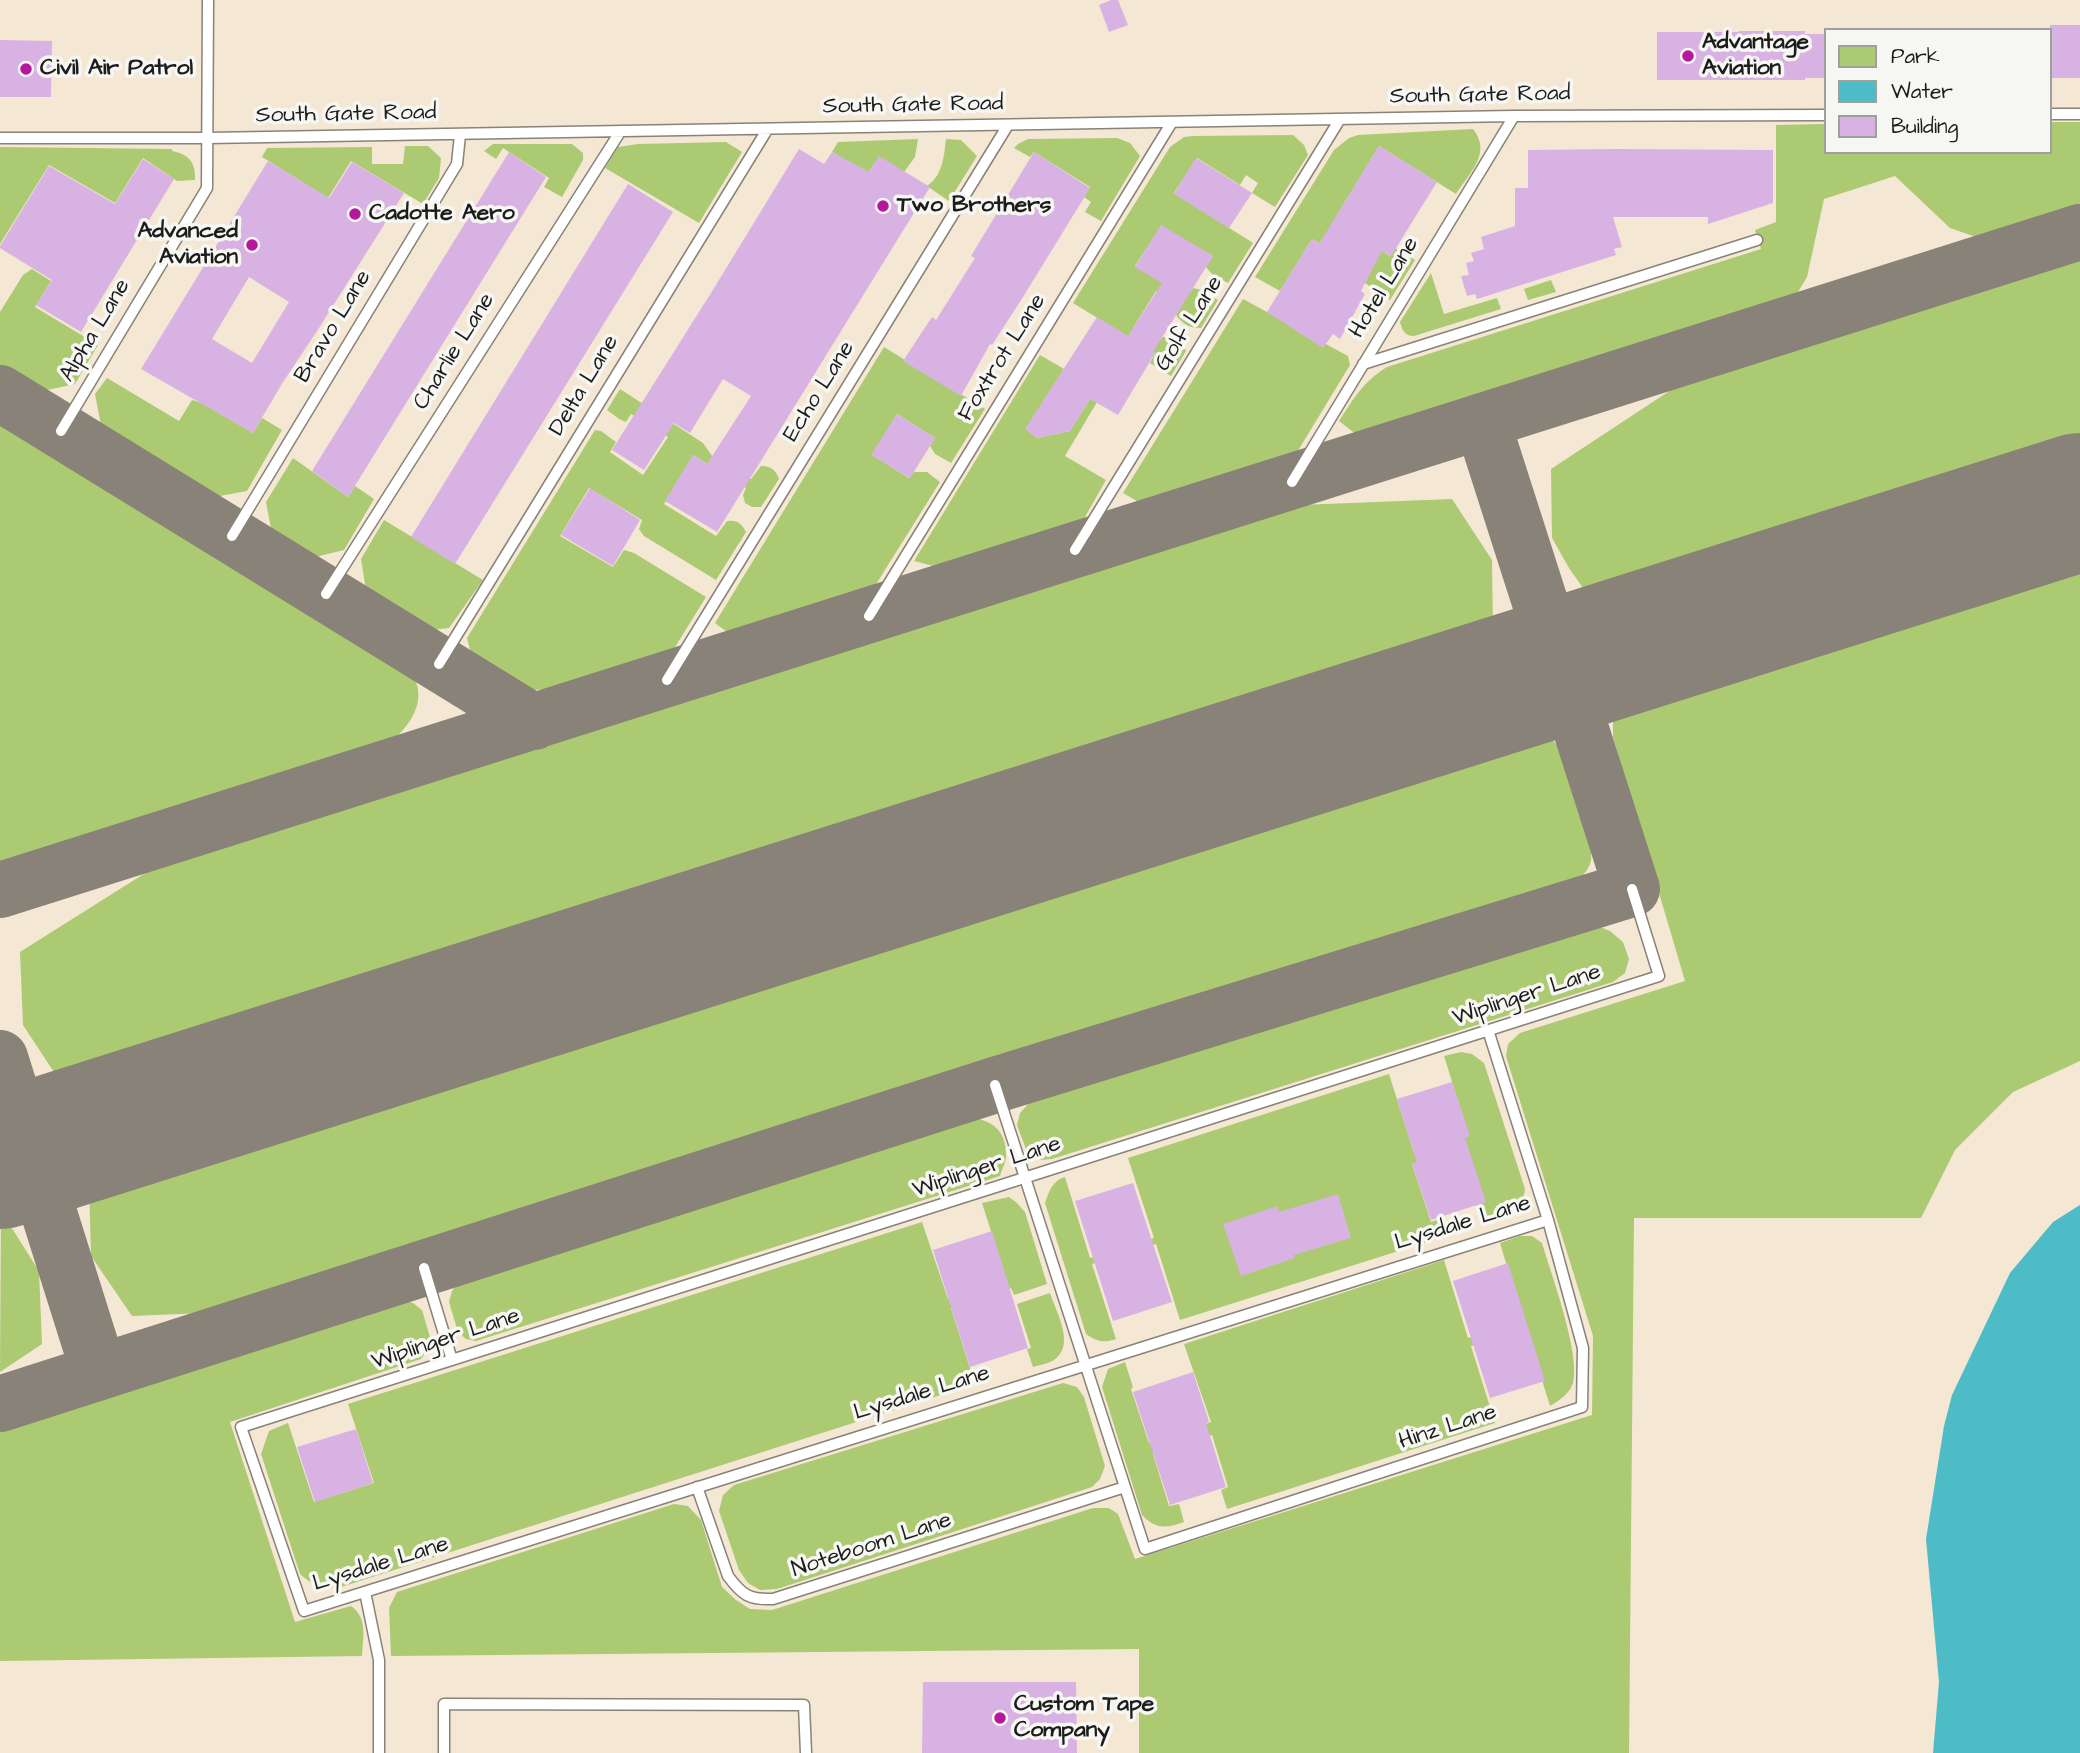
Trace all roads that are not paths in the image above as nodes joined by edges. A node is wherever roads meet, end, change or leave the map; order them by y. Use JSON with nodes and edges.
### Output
{"nodes":[{"id":1,"x":208,"y":0,"type":"edge"},
{"id":2,"x":2052,"y":114,"type":"edge"},
{"id":3,"x":2080,"y":114,"type":"edge"},
{"id":4,"x":1825,"y":115,"type":"edge"},
{"id":5,"x":1514,"y":116,"type":"junction"},
{"id":6,"x":1340,"y":119,"type":"junction"},
{"id":7,"x":1172,"y":122,"type":"junction"},
{"id":8,"x":1008,"y":125,"type":"junction"},
{"id":9,"x":767,"y":130,"type":"junction"},
{"id":10,"x":620,"y":132,"type":"junction"},
{"id":11,"x":460,"y":135,"type":"junction"},
{"id":12,"x":0,"y":138,"type":"edge"},
{"id":13,"x":208,"y":138,"type":"junction"},
{"id":14,"x":1757,"y":240,"type":"dead end"},
{"id":15,"x":1363,"y":364,"type":"junction"},
{"id":16,"x":61,"y":431,"type":"dead end"},
{"id":17,"x":1292,"y":482,"type":"dead end"},
{"id":18,"x":232,"y":536,"type":"dead end"},
{"id":19,"x":1075,"y":551,"type":"dead end"},
{"id":20,"x":326,"y":594,"type":"dead end"},
{"id":21,"x":869,"y":616,"type":"dead end"},
{"id":22,"x":439,"y":664,"type":"dead end"},
{"id":23,"x":667,"y":680,"type":"dead end"},
{"id":24,"x":1632,"y":889,"type":"dead end"},
{"id":25,"x":1488,"y":1030,"type":"junction"},
{"id":26,"x":995,"y":1085,"type":"dead end"},
{"id":27,"x":1025,"y":1178,"type":"junction"},
{"id":28,"x":1548,"y":1220,"type":"junction"},
{"id":29,"x":424,"y":1268,"type":"dead end"},
{"id":30,"x":452,"y":1360,"type":"junction"},
{"id":31,"x":1085,"y":1365,"type":"junction"},
{"id":32,"x":241,"y":1427,"type":"joint"},
{"id":33,"x":697,"y":1487,"type":"junction"},
{"id":34,"x":1125,"y":1487,"type":"junction"},
{"id":35,"x":365,"y":1592,"type":"junction"},
{"id":36,"x":379,"y":1753,"type":"edge"},
{"id":37,"x":444,"y":1753,"type":"edge"},
{"id":38,"x":806,"y":1753,"type":"edge"}],
"edges":[{"from":1,"to":13,"type":"lane","name":"Alpha Lane"},
{"from":2,"to":3,"type":"lane"},
{"from":4,"to":5,"type":"lane","name":"South Gate Road"},
{"from":5,"to":6,"type":"lane","name":"South Gate Road"},
{"from":5,"to":15,"type":"lane","name":"Hotel Lane"},
{"from":6,"to":7,"type":"lane","name":"South Gate Road"},
{"from":6,"to":19,"type":"lane","name":"Golf Lane"},
{"from":7,"to":8,"type":"lane","name":"South Gate Road"},
{"from":7,"to":21,"type":"lane","name":"Foxtrot Lane"},
{"from":8,"to":9,"type":"lane","name":"South Gate Road"},
{"from":8,"to":23,"type":"lane","name":"Echo Lane"},
{"from":9,"to":10,"type":"lane","name":"South Gate Road"},
{"from":9,"to":22,"type":"lane","name":"Delta Lane"},
{"from":10,"to":11,"type":"lane","name":"South Gate Road"},
{"from":10,"to":20,"type":"lane","name":"Charlie Lane"},
{"from":11,"to":13,"type":"lane","name":"South Gate Road"},
{"from":11,"to":18,"type":"lane","name":"Bravo Lane"},
{"from":12,"to":13,"type":"lane","name":"South Gate Road"},
{"from":13,"to":16,"type":"lane","name":"Alpha Lane"},
{"from":14,"to":15,"type":"lane"},
{"from":15,"to":17,"type":"lane","name":"Hotel Lane"},
{"from":24,"to":25,"type":"lane","name":"Wiplinger Lane"},
{"from":25,"to":27,"type":"lane","name":"Wiplinger Lane"},
{"from":25,"to":28,"type":"lane","name":"Lysdale Lane"},
{"from":26,"to":27,"type":"lane"},
{"from":27,"to":30,"type":"lane","name":"Wiplinger Lane"},
{"from":27,"to":31,"type":"lane"},
{"from":28,"to":31,"type":"lane","name":"Lysdale Lane"},
{"from":28,"to":34,"type":"lane","name":"Hinz Lane"},
{"from":29,"to":30,"type":"lane"},
{"from":30,"to":32,"type":"lane","name":"Wiplinger Lane"},
{"from":31,"to":33,"type":"lane","name":"Lysdale Lane"},
{"from":31,"to":34,"type":"lane"},
{"from":32,"to":35,"type":"lane","name":"Lysdale Lane"},
{"from":33,"to":34,"type":"lane","name":"Noteboom Lane"},
{"from":33,"to":35,"type":"lane","name":"Lysdale Lane"},
{"from":35,"to":36,"type":"lane"},
{"from":37,"to":38,"type":"lane"}]}
